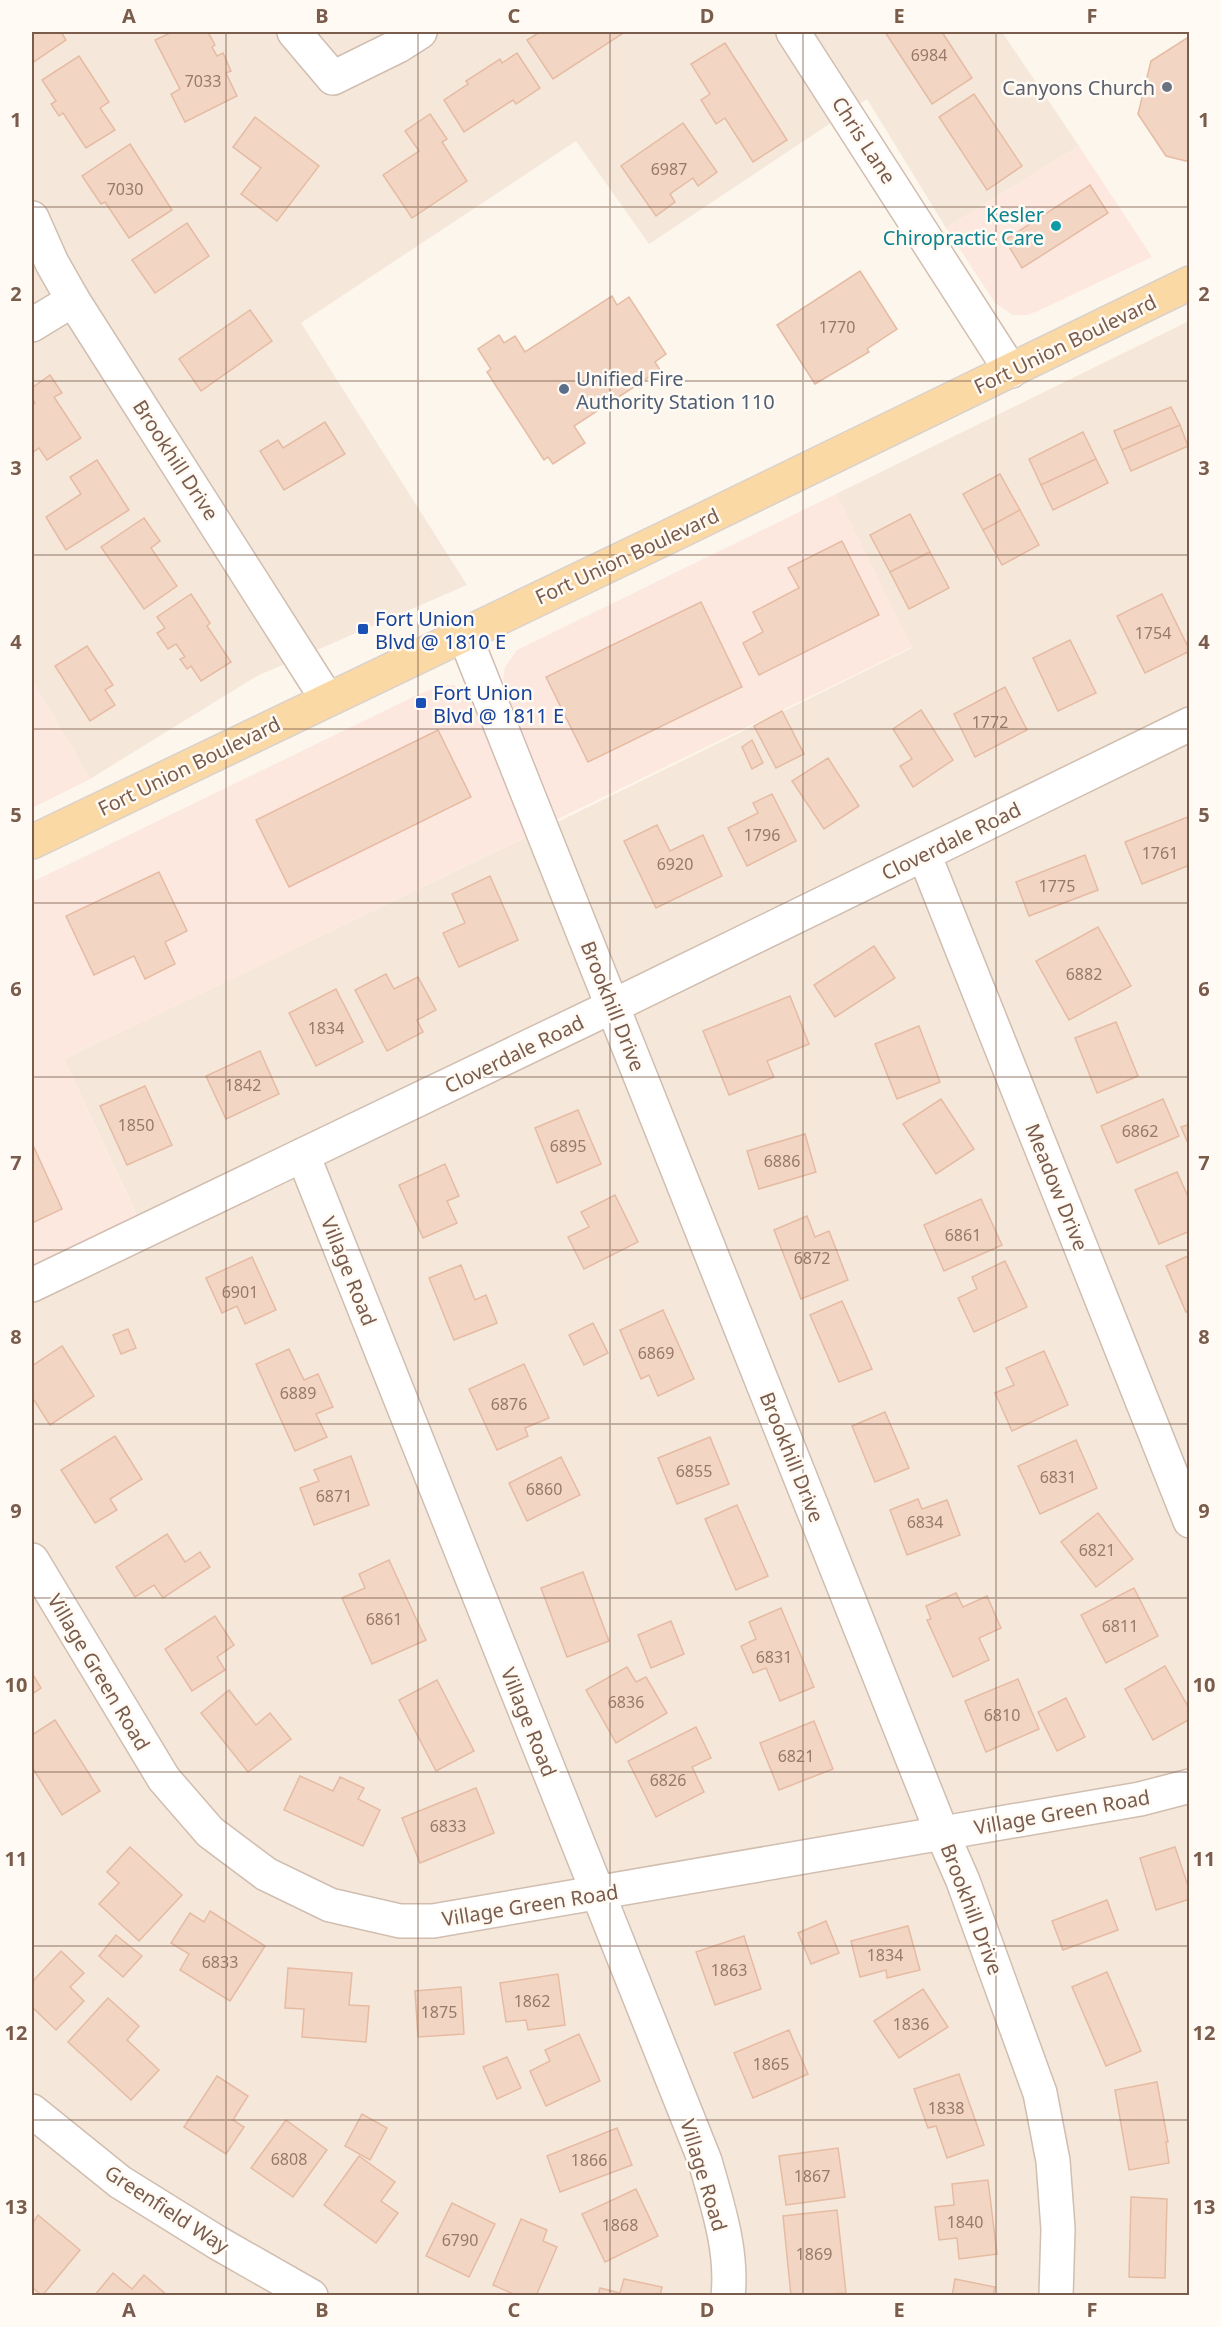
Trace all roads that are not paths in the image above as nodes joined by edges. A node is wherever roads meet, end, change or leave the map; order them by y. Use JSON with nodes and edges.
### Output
{"nodes":[{"id":1,"x":294,"y":32,"type":"edge"},
{"id":2,"x":420,"y":32,"type":"edge"},
{"id":3,"x":793,"y":32,"type":"edge"},
{"id":4,"x":32,"y":218,"type":"edge"},
{"id":5,"x":1190,"y":283,"type":"edge"},
{"id":6,"x":73,"y":300,"type":"junction"},
{"id":7,"x":32,"y":325,"type":"edge"},
{"id":8,"x":1011,"y":371,"type":"junction"},
{"id":9,"x":464,"y":634,"type":"junction"},
{"id":10,"x":327,"y":699,"type":"junction"},
{"id":11,"x":1190,"y":724,"type":"edge"},
{"id":12,"x":32,"y":842,"type":"edge"},
{"id":13,"x":924,"y":854,"type":"junction"},
{"id":14,"x":613,"y":1006,"type":"junction"},
{"id":15,"x":303,"y":1155,"type":"junction"},
{"id":16,"x":32,"y":1285,"type":"edge"},
{"id":17,"x":1190,"y":1521,"type":"edge"},
{"id":18,"x":32,"y":1560,"type":"edge"},
{"id":19,"x":1190,"y":1786,"type":"edge"},
{"id":20,"x":942,"y":1833,"type":"junction"},
{"id":21,"x":598,"y":1894,"type":"junction"},
{"id":22,"x":32,"y":2111,"type":"edge"},
{"id":23,"x":311,"y":2295,"type":"edge"},
{"id":24,"x":728,"y":2295,"type":"edge"},
{"id":25,"x":1056,"y":2295,"type":"edge"}],
"edges":[{"from":1,"to":2,"type":"street"},
{"from":3,"to":8,"type":"street","name":"Chris Lane"},
{"from":4,"to":6,"type":"street","name":"Brookhill Drive"},
{"from":5,"to":8,"type":"main road","name":"Fort Union Boulevard"},
{"from":6,"to":7,"type":"street"},
{"from":6,"to":10,"type":"street","name":"Brookhill Drive"},
{"from":8,"to":9,"type":"main road","name":"Fort Union Boulevard"},
{"from":9,"to":10,"type":"main road","name":"Fort Union Boulevard"},
{"from":9,"to":14,"type":"street","name":"Brookhill Drive"},
{"from":10,"to":12,"type":"main road","name":"Fort Union Boulevard"},
{"from":11,"to":13,"type":"street","name":"Cloverdale Road"},
{"from":13,"to":14,"type":"street","name":"Cloverdale Road"},
{"from":13,"to":17,"type":"street","name":"Meadow Drive"},
{"from":14,"to":15,"type":"street","name":"Cloverdale Road"},
{"from":14,"to":20,"type":"street","name":"Brookhill Drive"},
{"from":15,"to":16,"type":"street","name":"Cloverdale Road"},
{"from":15,"to":21,"type":"street","name":"Village Road"},
{"from":18,"to":21,"type":"street","name":"Village Green Road"},
{"from":19,"to":20,"type":"street","name":"Village Green Road"},
{"from":20,"to":21,"type":"street","name":"Village Green Road"},
{"from":20,"to":25,"type":"street","name":"Brookhill Drive"},
{"from":21,"to":24,"type":"street","name":"Village Road"},
{"from":22,"to":23,"type":"street","name":"Greenfield Way"}]}
